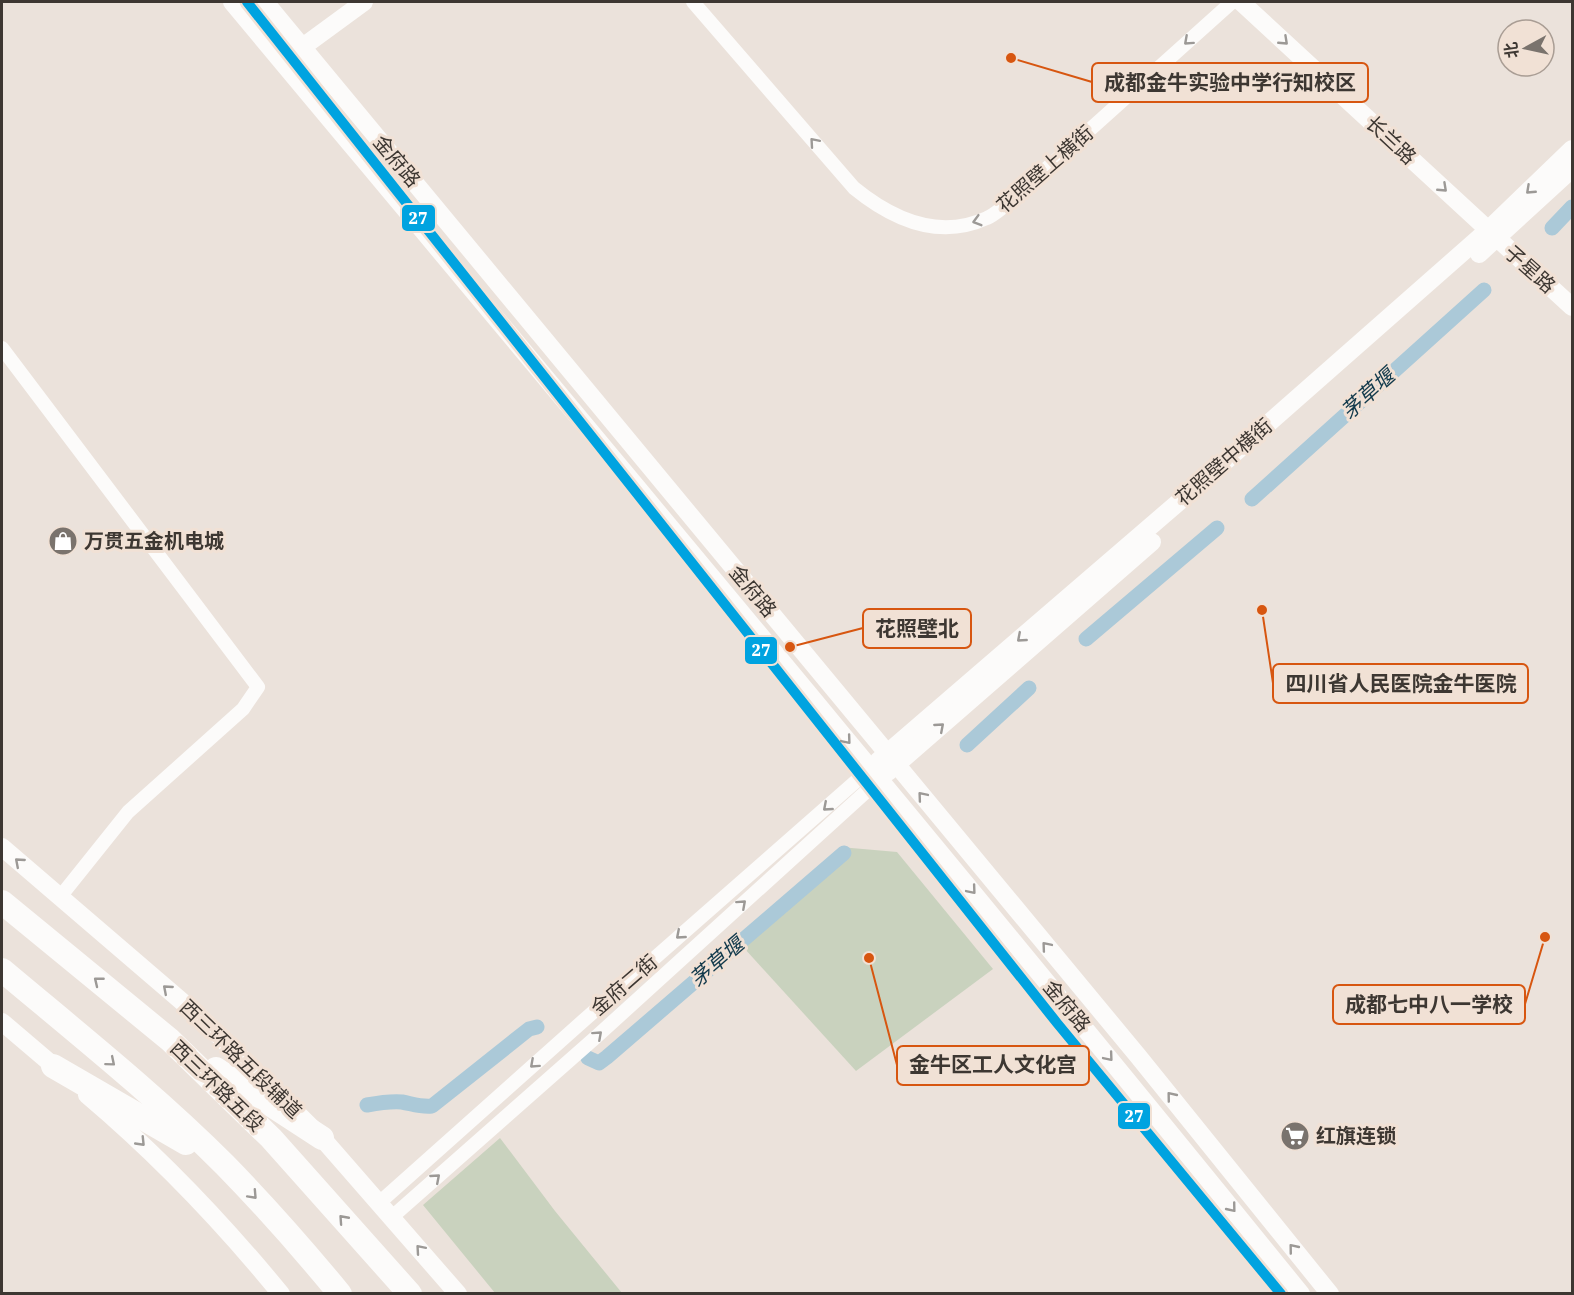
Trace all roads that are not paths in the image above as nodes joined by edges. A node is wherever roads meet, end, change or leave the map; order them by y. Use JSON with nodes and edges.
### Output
{"nodes":[{"id":1,"x":232,"y":2,"type":"edge"},
{"id":2,"x":265,"y":2,"type":"edge"},
{"id":3,"x":364,"y":2,"type":"edge"},
{"id":4,"x":693,"y":2,"type":"edge"},
{"id":5,"x":1232,"y":2,"type":"edge"},
{"id":6,"x":1241,"y":2,"type":"edge"},
{"id":7,"x":302,"y":47,"type":"junction"},
{"id":8,"x":282,"y":62,"type":"junction"},
{"id":9,"x":1572,"y":149,"type":"edge"},
{"id":10,"x":1572,"y":169,"type":"edge"},
{"id":11,"x":1492,"y":234,"type":"junction"},
{"id":12,"x":1572,"y":307,"type":"edge"},
{"id":13,"x":2,"y":348,"type":"edge"},
{"id":14,"x":891,"y":759,"type":"junction"},
{"id":15,"x":875,"y":774,"type":"junction"},
{"id":16,"x":2,"y":847,"type":"edge"},
{"id":17,"x":60,"y":897,"type":"junction"},
{"id":18,"x":2,"y":902,"type":"edge"},
{"id":19,"x":2,"y":970,"type":"edge"},
{"id":20,"x":2,"y":1022,"type":"edge"},
{"id":21,"x":170,"y":1040,"type":"junction"},
{"id":22,"x":53,"y":1066,"type":"junction"},
{"id":23,"x":322,"y":1138,"type":"junction"},
{"id":24,"x":224,"y":1164,"type":"junction"},
{"id":25,"x":379,"y":1203,"type":"junction"},
{"id":26,"x":392,"y":1217,"type":"junction"},
{"id":27,"x":281,"y":1293,"type":"edge"},
{"id":28,"x":340,"y":1293,"type":"edge"},
{"id":29,"x":410,"y":1293,"type":"edge"},
{"id":30,"x":458,"y":1293,"type":"edge"},
{"id":31,"x":1301,"y":1293,"type":"edge"},
{"id":32,"x":1330,"y":1293,"type":"edge"}],
"edges":[{"from":1,"to":8,"type":"street","name":"金府路"},
{"from":2,"to":7,"type":"street","name":"金府路"},
{"from":3,"to":7,"type":"street"},
{"from":5,"to":4,"type":"street","name":"花照壁上横街","one_way":true},
{"from":6,"to":11,"type":"street","name":"长兰路","one_way":true},
{"from":7,"to":8,"type":"street"},
{"from":7,"to":14,"type":"street","name":"金府路"},
{"from":8,"to":15,"type":"street","name":"金府路","one_way":true},
{"from":9,"to":11,"type":"street","name":"花照壁中横街","one_way":true},
{"from":10,"to":11,"type":"street","name":"花照壁中横街"},
{"from":11,"to":12,"type":"street","name":"子星路"},
{"from":11,"to":14,"type":"street","name":"花照壁中横街"},
{"from":13,"to":17,"type":"street"},
{"from":14,"to":15,"type":"street","name":"花照壁中横街"},
{"from":32,"to":14,"type":"street","name":"金府路","one_way":true},
{"from":15,"to":25,"type":"street","name":"金府二街","one_way":true},
{"from":26,"to":15,"type":"street","name":"金府二街","one_way":true},
{"from":15,"to":31,"type":"street","name":"金府路","one_way":true},
{"from":17,"to":16,"type":"street","name":"西三环路五段辅道","one_way":true},
{"from":23,"to":17,"type":"street","name":"西三环路五段辅道","one_way":true},
{"from":21,"to":18,"type":"highway","name":"西三环路五段","one_way":true},
{"from":19,"to":24,"type":"highway","one_way":true},
{"from":20,"to":22,"type":"street"},
{"from":21,"to":23,"type":"highway"},
{"from":29,"to":21,"type":"highway","name":"西三环路五段","one_way":true},
{"from":22,"to":24,"type":"highway"},
{"from":22,"to":27,"type":"street","one_way":true},
{"from":23,"to":25,"type":"street","name":"西三环路五段辅道"},
{"from":24,"to":28,"type":"highway","one_way":true},
{"from":25,"to":26,"type":"street","name":"西三环路五段辅道"},
{"from":30,"to":26,"type":"street","name":"西三环路五段辅道","one_way":true}]}
